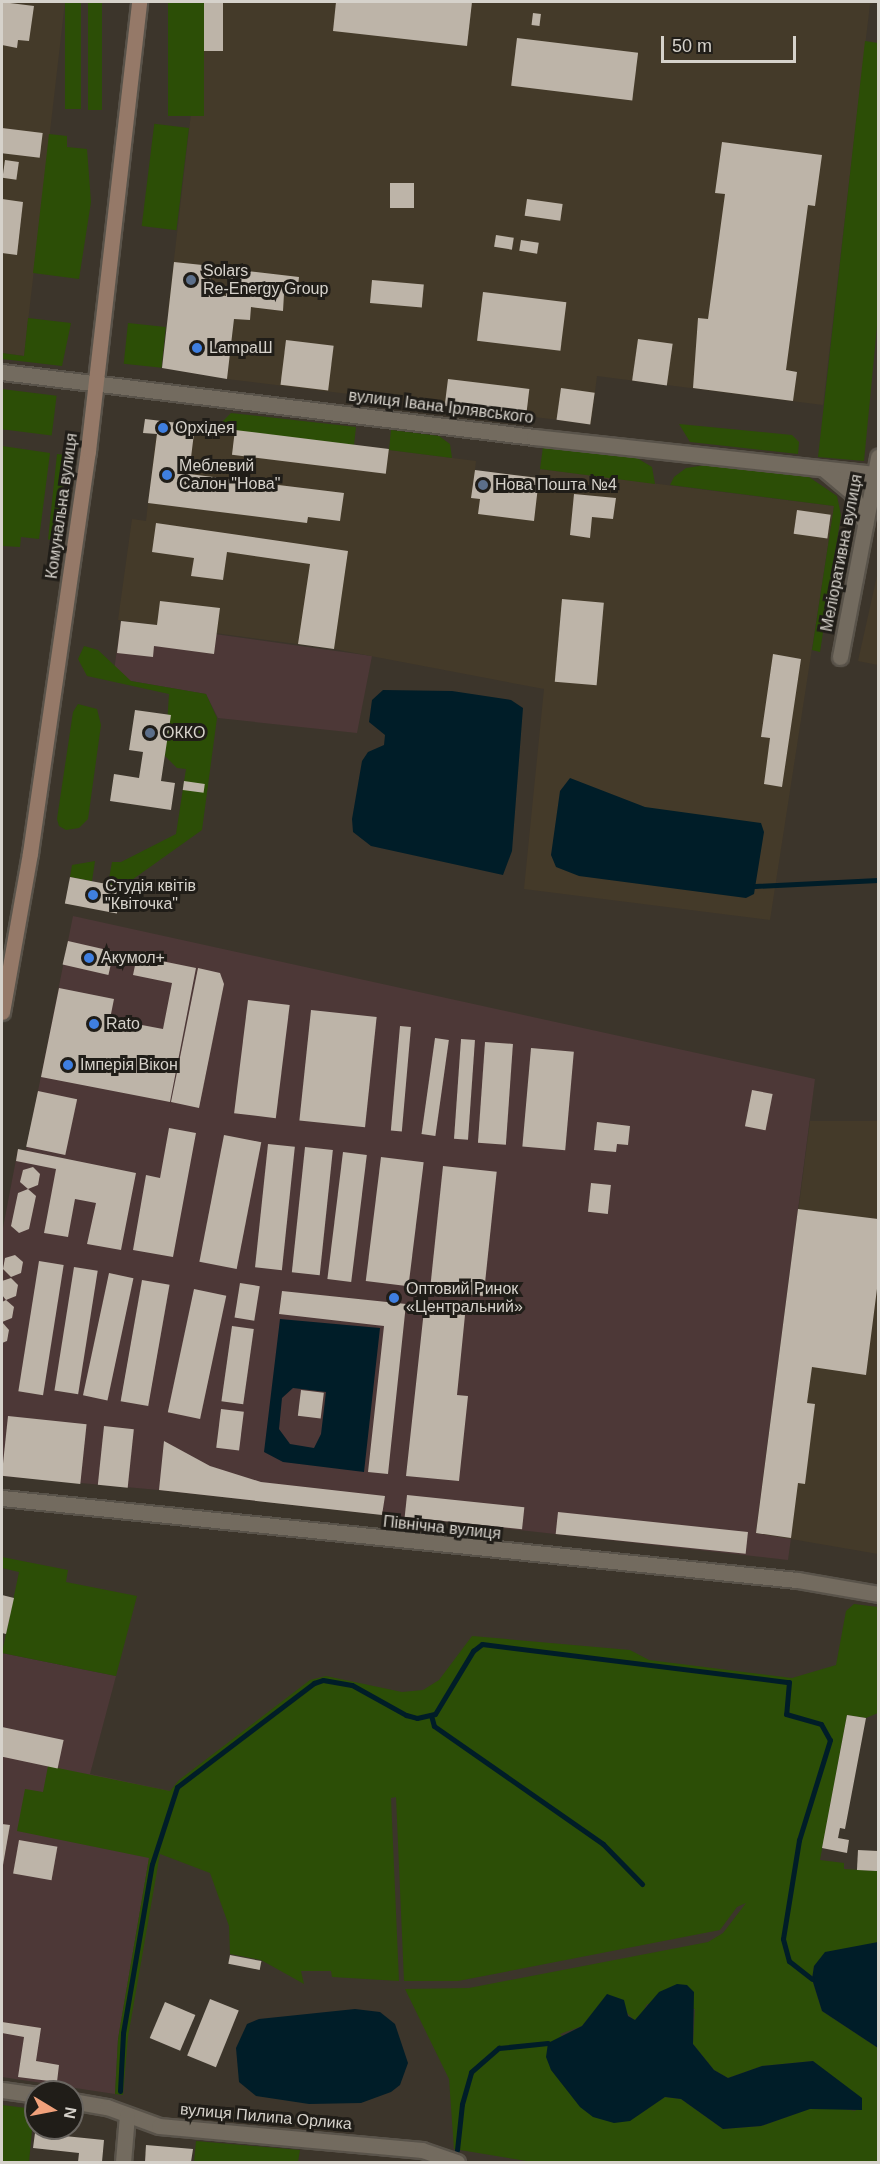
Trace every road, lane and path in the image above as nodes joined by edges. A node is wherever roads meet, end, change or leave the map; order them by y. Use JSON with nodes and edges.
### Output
{"nodes":[{"id":1,"x":140,"y":2,"type":"edge"},
{"id":2,"x":2,"y":372,"type":"edge"},
{"id":3,"x":97,"y":384,"type":"junction"},
{"id":4,"x":879,"y":457,"type":"edge"},
{"id":5,"x":823,"y":469,"type":"junction"},
{"id":6,"x":877,"y":474,"type":"junction"},
{"id":7,"x":866,"y":527,"type":"junction"},
{"id":8,"x":840,"y":657,"type":"dead end"},
{"id":9,"x":2,"y":1012,"type":"edge"},
{"id":10,"x":2,"y":1498,"type":"edge"},
{"id":11,"x":879,"y":1594,"type":"edge"},
{"id":12,"x":2,"y":2090,"type":"edge"},
{"id":13,"x":24,"y":2094,"type":"edge"},
{"id":14,"x":84,"y":2104,"type":"edge"},
{"id":15,"x":127,"y":2115,"type":"junction"},
{"id":16,"x":123,"y":2163,"type":"edge"},
{"id":17,"x":457,"y":2163,"type":"edge"}],
"edges":[{"from":1,"to":3,"type":"main road","name":"Комунальна вулиця"},
{"from":2,"to":3,"type":"street","name":"вулиця Івана Ірлявського"},
{"from":3,"to":5,"type":"street","name":"вулиця Івана Ірлявського"},
{"from":3,"to":9,"type":"main road","name":"Комунальна вулиця"},
{"from":4,"to":6,"type":"street","name":"Меліоративна вулиця"},
{"from":5,"to":6,"type":"street","name":"вулиця Івана Ірлявського"},
{"from":5,"to":7,"type":"street"},
{"from":6,"to":7,"type":"street","name":"Меліоративна вулиця"},
{"from":7,"to":8,"type":"street","name":"Меліоративна вулиця"},
{"from":10,"to":11,"type":"street","name":"Північна вулиця"},
{"from":12,"to":13,"type":"street"},
{"from":14,"to":15,"type":"street","name":"вулиця Пилипа Орлика"},
{"from":15,"to":16,"type":"street"},
{"from":15,"to":17,"type":"street","name":"вулиця Пилипа Орлика"}]}
